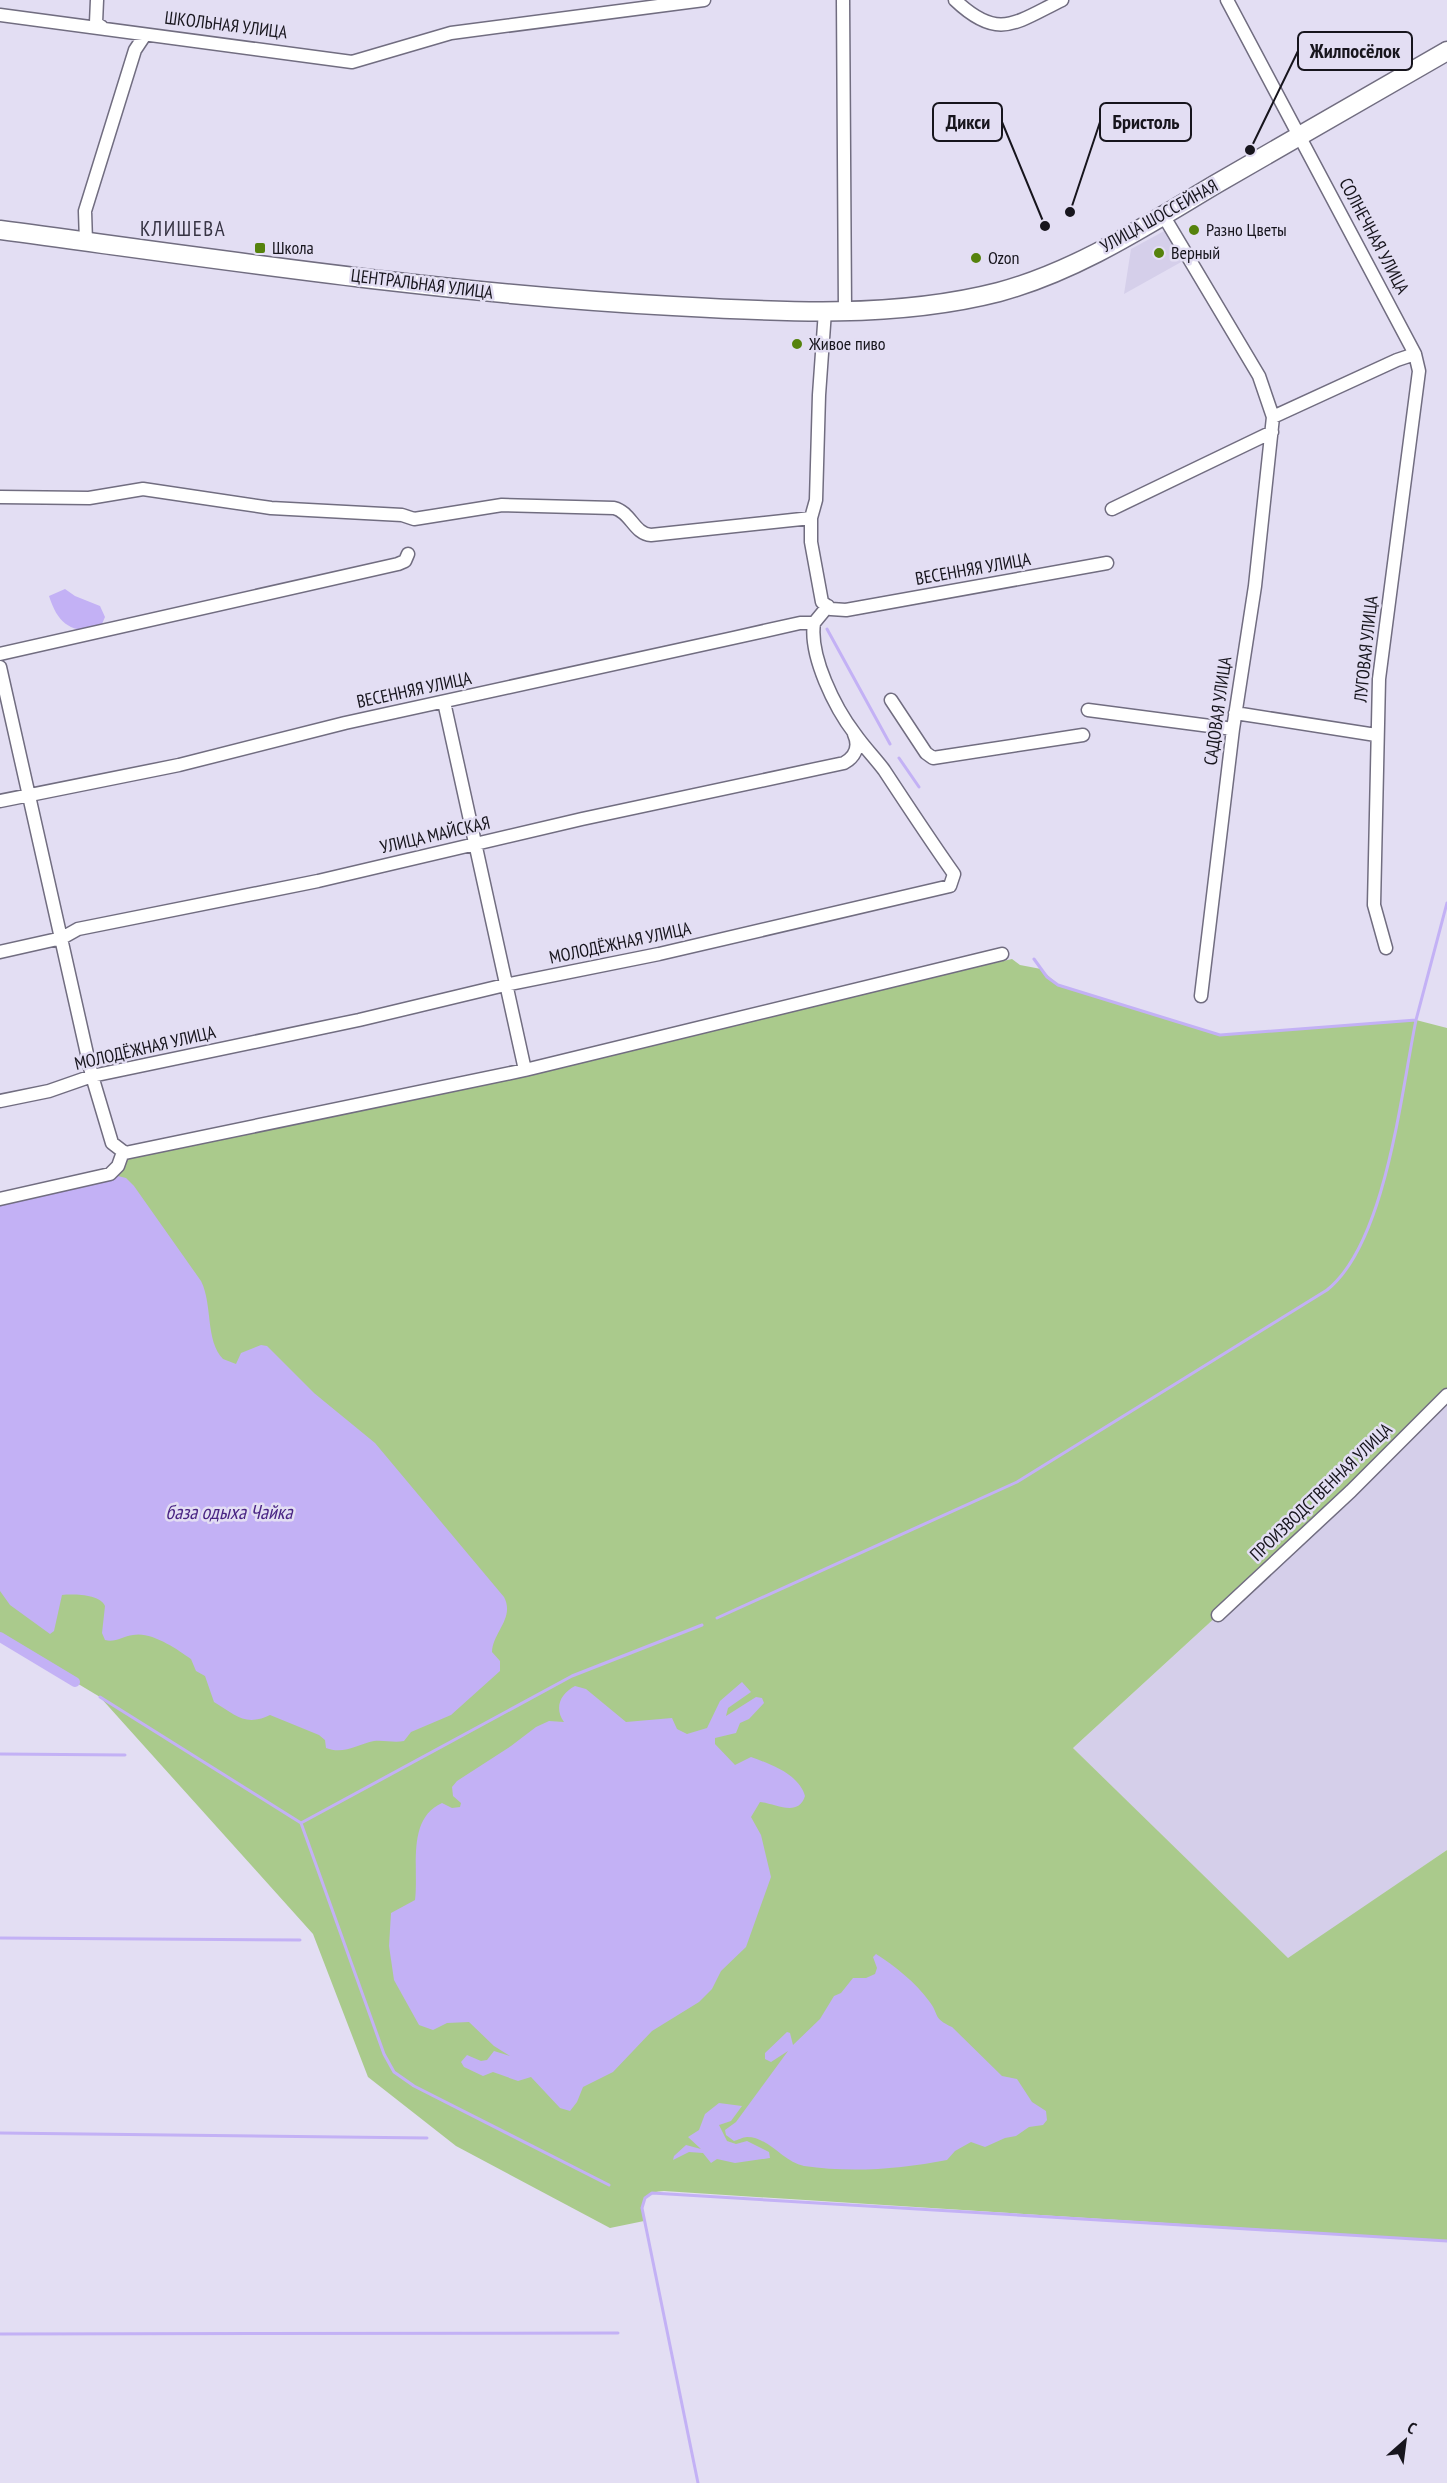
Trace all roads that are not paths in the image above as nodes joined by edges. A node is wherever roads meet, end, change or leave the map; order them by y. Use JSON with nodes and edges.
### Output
{"nodes":[{"id":1,"x":97,"y":0,"type":"edge"},
{"id":2,"x":704,"y":0,"type":"edge"},
{"id":3,"x":843,"y":0,"type":"edge"},
{"id":4,"x":955,"y":0,"type":"edge"},
{"id":5,"x":1062,"y":0,"type":"edge"},
{"id":6,"x":1227,"y":0,"type":"edge"},
{"id":7,"x":0,"y":15,"type":"edge"},
{"id":8,"x":102,"y":27,"type":"junction"},
{"id":9,"x":145,"y":35,"type":"junction"},
{"id":10,"x":1447,"y":51,"type":"edge"},
{"id":11,"x":1300,"y":135,"type":"junction"},
{"id":12,"x":1163,"y":215,"type":"junction"},
{"id":13,"x":0,"y":230,"type":"edge"},
{"id":14,"x":86,"y":242,"type":"junction"},
{"id":15,"x":825,"y":311,"type":"junction"},
{"id":16,"x":845,"y":311,"type":"junction"},
{"id":17,"x":1415,"y":354,"type":"junction"},
{"id":18,"x":1274,"y":417,"type":"junction"},
{"id":19,"x":1272,"y":432,"type":"junction"},
{"id":20,"x":0,"y":497,"type":"edge"},
{"id":21,"x":1112,"y":509,"type":"dead end"},
{"id":22,"x":811,"y":518,"type":"junction"},
{"id":23,"x":408,"y":554,"type":"dead end"},
{"id":24,"x":1107,"y":563,"type":"dead end"},
{"id":25,"x":828,"y":606,"type":"junction"},
{"id":26,"x":814,"y":623,"type":"junction"},
{"id":27,"x":0,"y":654,"type":"edge"},
{"id":28,"x":0,"y":667,"type":"edge"},
{"id":29,"x":891,"y":700,"type":"dead end"},
{"id":30,"x":444,"y":702,"type":"junction"},
{"id":31,"x":1088,"y":710,"type":"dead end"},
{"id":32,"x":1235,"y":713,"type":"junction"},
{"id":33,"x":1233,"y":729,"type":"junction"},
{"id":34,"x":854,"y":733,"type":"junction"},
{"id":35,"x":1083,"y":735,"type":"dead end"},
{"id":36,"x":1376,"y":735,"type":"junction"},
{"id":37,"x":29,"y":795,"type":"junction"},
{"id":38,"x":0,"y":801,"type":"edge"},
{"id":39,"x":475,"y":844,"type":"junction"},
{"id":40,"x":62,"y":938,"type":"junction"},
{"id":41,"x":1386,"y":948,"type":"dead end"},
{"id":42,"x":0,"y":952,"type":"edge"},
{"id":43,"x":1002,"y":954,"type":"dead end"},
{"id":44,"x":505,"y":985,"type":"junction"},
{"id":45,"x":1201,"y":996,"type":"dead end"},
{"id":46,"x":525,"y":1070,"type":"junction"},
{"id":47,"x":92,"y":1076,"type":"junction"},
{"id":48,"x":0,"y":1101,"type":"edge"},
{"id":49,"x":123,"y":1152,"type":"junction"},
{"id":50,"x":0,"y":1199,"type":"edge"},
{"id":51,"x":1447,"y":1395,"type":"edge"},
{"id":52,"x":1218,"y":1615,"type":"dead end"}],
"edges":[{"from":1,"to":8,"type":"street"},
{"from":2,"to":9,"type":"street","name":"ШКОЛЬНАЯ УЛИЦА"},
{"from":3,"to":16,"type":"street"},
{"from":4,"to":5,"type":"street"},
{"from":6,"to":11,"type":"street","name":"СОЛНЕЧНАЯ УЛИЦА"},
{"from":7,"to":8,"type":"street","name":"ШКОЛЬНАЯ УЛИЦА"},
{"from":8,"to":9,"type":"street","name":"ШКОЛЬНАЯ УЛИЦА"},
{"from":9,"to":14,"type":"street"},
{"from":10,"to":11,"type":"main road","name":"УЛИЦА ШОССЕЙНАЯ"},
{"from":11,"to":12,"type":"main road","name":"УЛИЦА ШОССЕЙНАЯ"},
{"from":11,"to":17,"type":"street","name":"СОЛНЕЧНАЯ УЛИЦА"},
{"from":12,"to":16,"type":"main road","name":"УЛИЦА ШОССЕЙНАЯ"},
{"from":12,"to":18,"type":"street"},
{"from":13,"to":14,"type":"main road","name":"ЦЕНТРАЛЬНАЯ УЛИЦА"},
{"from":14,"to":15,"type":"main road","name":"ЦЕНТРАЛЬНАЯ УЛИЦА"},
{"from":15,"to":16,"type":"main road","name":"ЦЕНТРАЛЬНАЯ УЛИЦА"},
{"from":15,"to":22,"type":"street"},
{"from":17,"to":18,"type":"street"},
{"from":17,"to":36,"type":"street","name":"ЛУГОВАЯ УЛИЦА"},
{"from":18,"to":19,"type":"street","name":"САДОВАЯ УЛИЦА"},
{"from":19,"to":21,"type":"street"},
{"from":19,"to":32,"type":"street","name":"САДОВАЯ УЛИЦА"},
{"from":20,"to":22,"type":"street"},
{"from":22,"to":25,"type":"street"},
{"from":23,"to":27,"type":"street"},
{"from":24,"to":25,"type":"street","name":"ВЕСЕННЯЯ УЛИЦА"},
{"from":25,"to":26,"type":"street"},
{"from":26,"to":30,"type":"street","name":"ВЕСЕННЯЯ УЛИЦА"},
{"from":26,"to":34,"type":"street","name":"МОЛОДЁЖНАЯ УЛИЦА"},
{"from":28,"to":37,"type":"street"},
{"from":29,"to":35,"type":"street"},
{"from":30,"to":37,"type":"street","name":"ВЕСЕННЯЯ УЛИЦА"},
{"from":30,"to":39,"type":"street"},
{"from":31,"to":33,"type":"street"},
{"from":32,"to":33,"type":"street","name":"САДОВАЯ УЛИЦА"},
{"from":32,"to":36,"type":"street"},
{"from":33,"to":45,"type":"street","name":"САДОВАЯ УЛИЦА"},
{"from":34,"to":39,"type":"street","name":"УЛИЦА МАЙСКАЯ"},
{"from":34,"to":44,"type":"street","name":"МОЛОДЁЖНАЯ УЛИЦА"},
{"from":36,"to":41,"type":"street","name":"ЛУГОВАЯ УЛИЦА"},
{"from":37,"to":38,"type":"street","name":"ВЕСЕННЯЯ УЛИЦА"},
{"from":37,"to":40,"type":"street"},
{"from":39,"to":40,"type":"street","name":"УЛИЦА МАЙСКАЯ"},
{"from":39,"to":44,"type":"street"},
{"from":40,"to":42,"type":"street","name":"УЛИЦА МАЙСКАЯ"},
{"from":40,"to":47,"type":"street"},
{"from":43,"to":46,"type":"street"},
{"from":44,"to":46,"type":"street"},
{"from":44,"to":47,"type":"street","name":"МОЛОДЁЖНАЯ УЛИЦА"},
{"from":46,"to":49,"type":"street"},
{"from":47,"to":48,"type":"street","name":"МОЛОДЁЖНАЯ УЛИЦА"},
{"from":47,"to":49,"type":"street"},
{"from":49,"to":50,"type":"street"},
{"from":51,"to":52,"type":"street","name":"ПРОИЗВОДСТВЕННАЯ УЛИЦА"}]}
